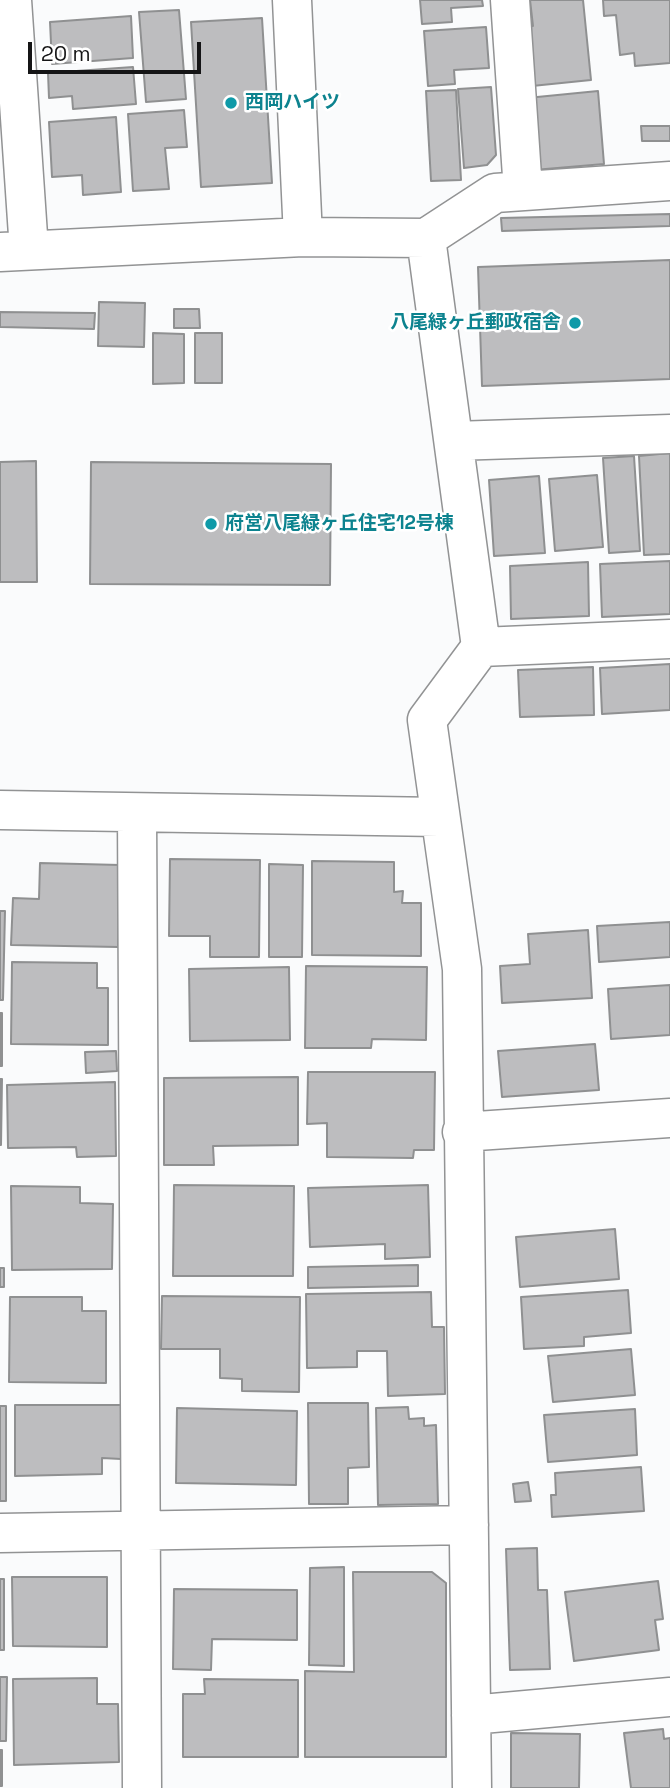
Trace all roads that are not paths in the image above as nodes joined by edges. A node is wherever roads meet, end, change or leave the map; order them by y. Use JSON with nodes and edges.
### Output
{"nodes":[{"id":1,"x":12,"y":0,"type":"edge"},
{"id":2,"x":292,"y":0,"type":"edge"},
{"id":3,"x":510,"y":0,"type":"edge"},
{"id":4,"x":670,"y":181,"type":"edge"},
{"id":5,"x":523,"y":191,"type":"junction"},
{"id":6,"x":303,"y":237,"type":"junction"},
{"id":7,"x":426,"y":238,"type":"junction"},
{"id":8,"x":14,"y":251,"type":"edge"},
{"id":9,"x":670,"y":434,"type":"edge"},
{"id":10,"x":454,"y":440,"type":"junction"},
{"id":11,"x":670,"y":639,"type":"edge"},
{"id":12,"x":481,"y":647,"type":"junction"},
{"id":13,"x":0,"y":810,"type":"edge"},
{"id":14,"x":138,"y":813,"type":"junction"},
{"id":15,"x":439,"y":817,"type":"junction"},
{"id":16,"x":670,"y":1118,"type":"edge"},
{"id":17,"x":462,"y":1132,"type":"junction"},
{"id":18,"x":468,"y":1525,"type":"junction"},
{"id":19,"x":141,"y":1531,"type":"junction"},
{"id":20,"x":0,"y":1533,"type":"edge"},
{"id":21,"x":670,"y":1697,"type":"edge"},
{"id":22,"x":471,"y":1715,"type":"junction"},
{"id":23,"x":142,"y":1788,"type":"edge"},
{"id":24,"x":472,"y":1788,"type":"edge"}],
"edges":[{"from":1,"to":8,"type":"street"},
{"from":2,"to":6,"type":"street"},
{"from":3,"to":5,"type":"street"},
{"from":4,"to":5,"type":"street"},
{"from":5,"to":7,"type":"street"},
{"from":6,"to":7,"type":"street"},
{"from":6,"to":8,"type":"street"},
{"from":7,"to":10,"type":"street"},
{"from":9,"to":10,"type":"street"},
{"from":10,"to":12,"type":"street"},
{"from":11,"to":12,"type":"street"},
{"from":12,"to":15,"type":"street"},
{"from":13,"to":14,"type":"street"},
{"from":14,"to":15,"type":"street"},
{"from":14,"to":19,"type":"street"},
{"from":15,"to":17,"type":"street"},
{"from":16,"to":17,"type":"street"},
{"from":17,"to":18,"type":"street"},
{"from":18,"to":19,"type":"street"},
{"from":18,"to":22,"type":"street"},
{"from":19,"to":20,"type":"street"},
{"from":19,"to":23,"type":"street"},
{"from":21,"to":22,"type":"street"},
{"from":22,"to":24,"type":"street"}]}
